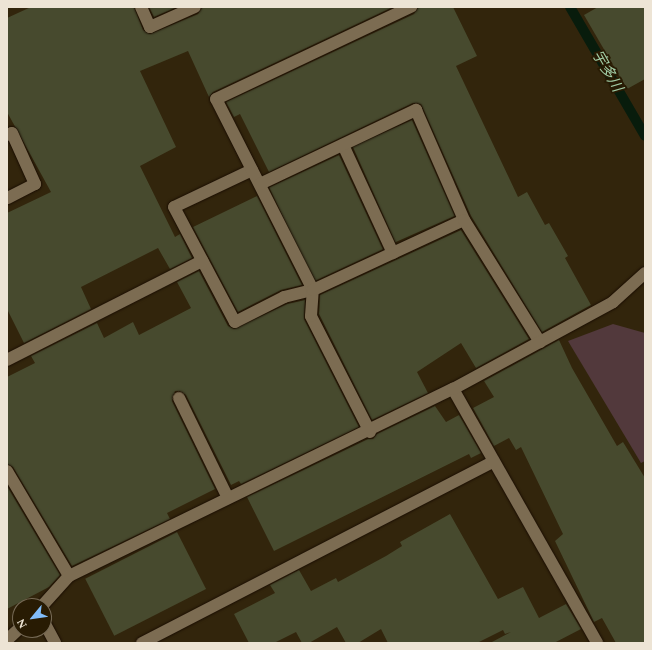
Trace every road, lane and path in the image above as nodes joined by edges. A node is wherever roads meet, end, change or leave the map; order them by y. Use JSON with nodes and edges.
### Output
{"nodes":[{"id":1,"x":141,"y":7,"type":"edge"},
{"id":2,"x":195,"y":7,"type":"edge"},
{"id":3,"x":411,"y":7,"type":"edge"},
{"id":4,"x":7,"y":135,"type":"edge"},
{"id":5,"x":343,"y":145,"type":"junction"},
{"id":6,"x":252,"y":170,"type":"junction"},
{"id":7,"x":260,"y":184,"type":"junction"},
{"id":8,"x":7,"y":198,"type":"edge"},
{"id":9,"x":464,"y":220,"type":"junction"},
{"id":10,"x":393,"y":253,"type":"junction"},
{"id":11,"x":202,"y":261,"type":"junction"},
{"id":12,"x":645,"y":273,"type":"edge"},
{"id":13,"x":313,"y":290,"type":"junction"},
{"id":14,"x":540,"y":342,"type":"junction"},
{"id":15,"x":7,"y":360,"type":"edge"},
{"id":16,"x":453,"y":389,"type":"junction"},
{"id":17,"x":179,"y":398,"type":"dead end"},
{"id":18,"x":370,"y":432,"type":"junction"},
{"id":19,"x":492,"y":462,"type":"junction"},
{"id":20,"x":7,"y":471,"type":"edge"},
{"id":21,"x":228,"y":498,"type":"junction"},
{"id":22,"x":69,"y":576,"type":"junction"},
{"id":23,"x":49,"y":598,"type":"edge"},
{"id":24,"x":142,"y":643,"type":"edge"},
{"id":25,"x":597,"y":643,"type":"edge"}],
"edges":[{"from":1,"to":2,"type":"street"},
{"from":3,"to":6,"type":"street"},
{"from":4,"to":8,"type":"street"},
{"from":5,"to":7,"type":"street"},
{"from":5,"to":9,"type":"street"},
{"from":5,"to":10,"type":"street"},
{"from":6,"to":7,"type":"street"},
{"from":6,"to":11,"type":"street"},
{"from":7,"to":13,"type":"street"},
{"from":9,"to":10,"type":"street"},
{"from":9,"to":14,"type":"street"},
{"from":10,"to":13,"type":"street"},
{"from":11,"to":13,"type":"street"},
{"from":11,"to":15,"type":"street"},
{"from":12,"to":14,"type":"street"},
{"from":13,"to":18,"type":"street"},
{"from":14,"to":16,"type":"street"},
{"from":16,"to":18,"type":"street"},
{"from":16,"to":19,"type":"street"},
{"from":17,"to":21,"type":"street"},
{"from":18,"to":21,"type":"street"},
{"from":19,"to":24,"type":"street"},
{"from":19,"to":25,"type":"street"},
{"from":20,"to":22,"type":"street"},
{"from":21,"to":22,"type":"street"},
{"from":22,"to":23,"type":"street"}]}
